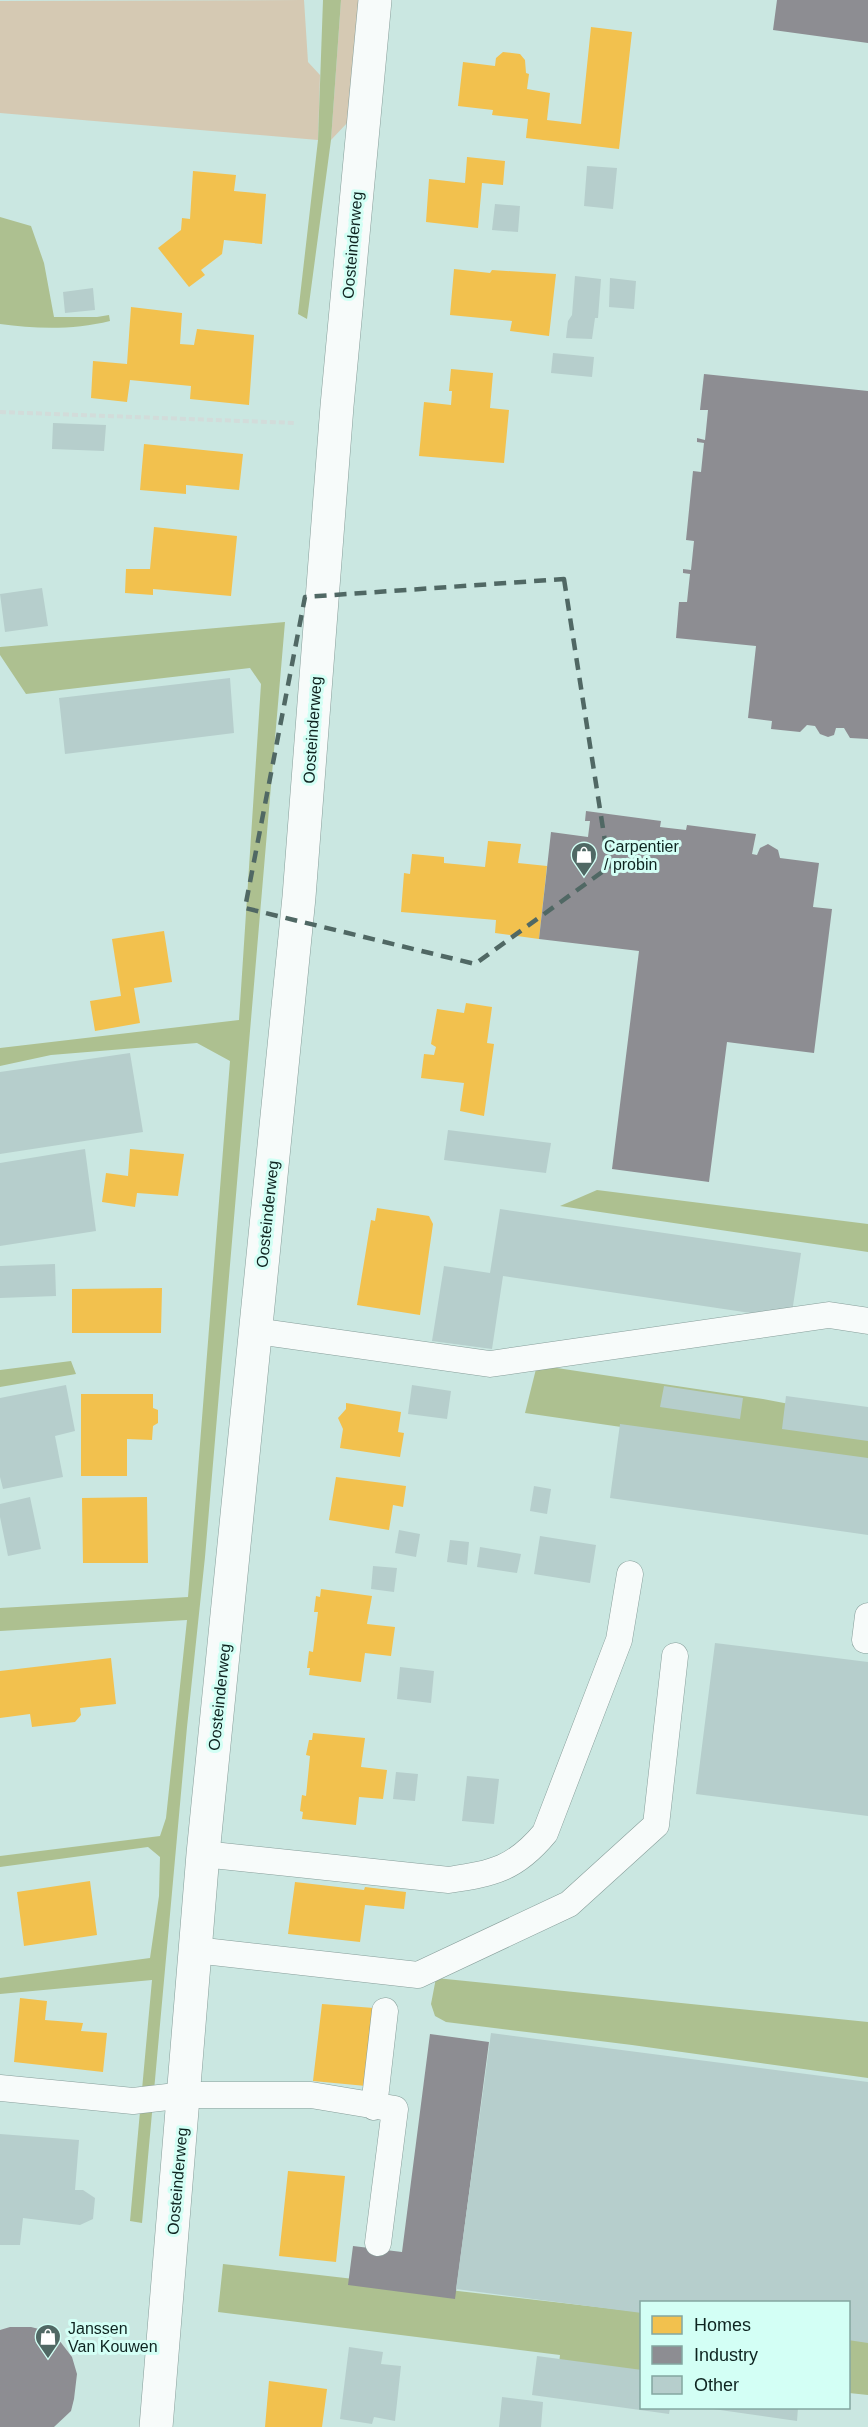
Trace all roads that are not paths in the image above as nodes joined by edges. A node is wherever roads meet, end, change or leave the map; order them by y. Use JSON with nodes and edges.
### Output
{"nodes":[{"id":1,"x":375,"y":0,"type":"edge"},
{"id":2,"x":868,"y":1321,"type":"edge"},
{"id":3,"x":255,"y":1331,"type":"junction"},
{"id":4,"x":630,"y":1574,"type":"dead end"},
{"id":5,"x":868,"y":1616,"type":"edge"},
{"id":6,"x":868,"y":1640,"type":"edge"},
{"id":7,"x":675,"y":1656,"type":"dead end"},
{"id":8,"x":203,"y":1854,"type":"junction"},
{"id":9,"x":195,"y":1950,"type":"junction"},
{"id":10,"x":385,"y":2011,"type":"dead end"},
{"id":11,"x":0,"y":2088,"type":"edge"},
{"id":12,"x":173,"y":2097,"type":"junction"},
{"id":13,"x":375,"y":2107,"type":"junction"},
{"id":14,"x":378,"y":2243,"type":"dead end"},
{"id":15,"x":156,"y":2427,"type":"edge"}],
"edges":[{"from":1,"to":3,"type":"street","name":"Oosteinderweg"},
{"from":2,"to":3,"type":"lane"},
{"from":3,"to":8,"type":"street","name":"Oosteinderweg"},
{"from":4,"to":8,"type":"lane"},
{"from":5,"to":6,"type":"lane"},
{"from":7,"to":9,"type":"lane"},
{"from":8,"to":9,"type":"street","name":"Oosteinderweg"},
{"from":9,"to":12,"type":"street","name":"Oosteinderweg"},
{"from":10,"to":13,"type":"lane"},
{"from":11,"to":12,"type":"lane"},
{"from":12,"to":13,"type":"lane"},
{"from":12,"to":15,"type":"street","name":"Oosteinderweg"},
{"from":13,"to":14,"type":"lane"}]}
